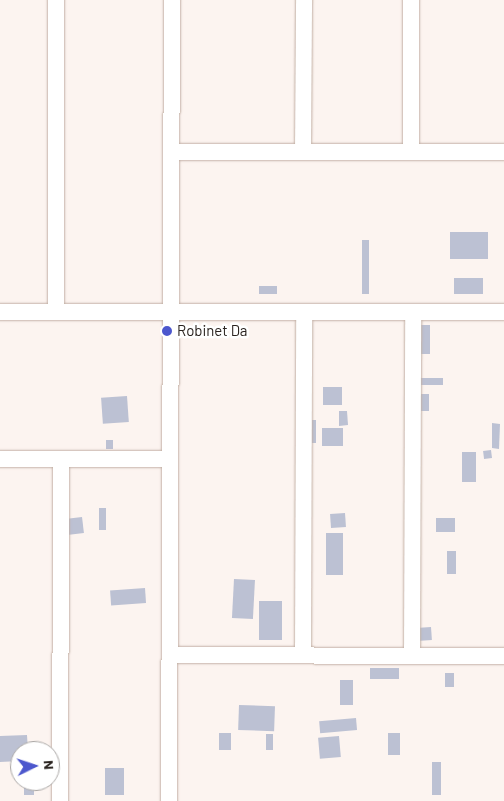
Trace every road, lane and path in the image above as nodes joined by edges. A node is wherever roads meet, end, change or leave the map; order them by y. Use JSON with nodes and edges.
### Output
{"nodes":[{"id":1,"x":56,"y":0,"type":"edge"},
{"id":2,"x":172,"y":0,"type":"edge"},
{"id":3,"x":304,"y":0,"type":"edge"},
{"id":4,"x":411,"y":0,"type":"edge"},
{"id":5,"x":171,"y":152,"type":"junction"},
{"id":6,"x":303,"y":152,"type":"junction"},
{"id":7,"x":411,"y":152,"type":"junction"},
{"id":8,"x":504,"y":152,"type":"edge"},
{"id":9,"x":0,"y":312,"type":"edge"},
{"id":10,"x":56,"y":312,"type":"junction"},
{"id":11,"x":171,"y":312,"type":"junction"},
{"id":12,"x":304,"y":312,"type":"junction"},
{"id":13,"x":413,"y":312,"type":"junction"},
{"id":14,"x":504,"y":312,"type":"edge"},
{"id":15,"x":0,"y":458,"type":"edge"},
{"id":16,"x":61,"y":459,"type":"junction"},
{"id":17,"x":170,"y":459,"type":"junction"},
{"id":18,"x":170,"y":655,"type":"junction"},
{"id":19,"x":303,"y":655,"type":"junction"},
{"id":20,"x":412,"y":656,"type":"junction"},
{"id":21,"x":504,"y":656,"type":"edge"},
{"id":22,"x":60,"y":801,"type":"edge"},
{"id":23,"x":169,"y":801,"type":"edge"}],
"edges":[{"from":1,"to":10,"type":"street"},
{"from":2,"to":5,"type":"street"},
{"from":3,"to":6,"type":"street"},
{"from":4,"to":7,"type":"street"},
{"from":5,"to":6,"type":"street"},
{"from":5,"to":11,"type":"street"},
{"from":6,"to":7,"type":"street"},
{"from":7,"to":8,"type":"street"},
{"from":9,"to":10,"type":"street"},
{"from":10,"to":11,"type":"street"},
{"from":11,"to":12,"type":"street"},
{"from":11,"to":17,"type":"street"},
{"from":12,"to":13,"type":"street"},
{"from":12,"to":19,"type":"street"},
{"from":13,"to":14,"type":"street"},
{"from":13,"to":20,"type":"street"},
{"from":15,"to":16,"type":"street"},
{"from":16,"to":17,"type":"street"},
{"from":16,"to":22,"type":"street"},
{"from":17,"to":18,"type":"street"},
{"from":18,"to":19,"type":"street"},
{"from":18,"to":23,"type":"street"},
{"from":19,"to":20,"type":"street"},
{"from":20,"to":21,"type":"street"}]}
